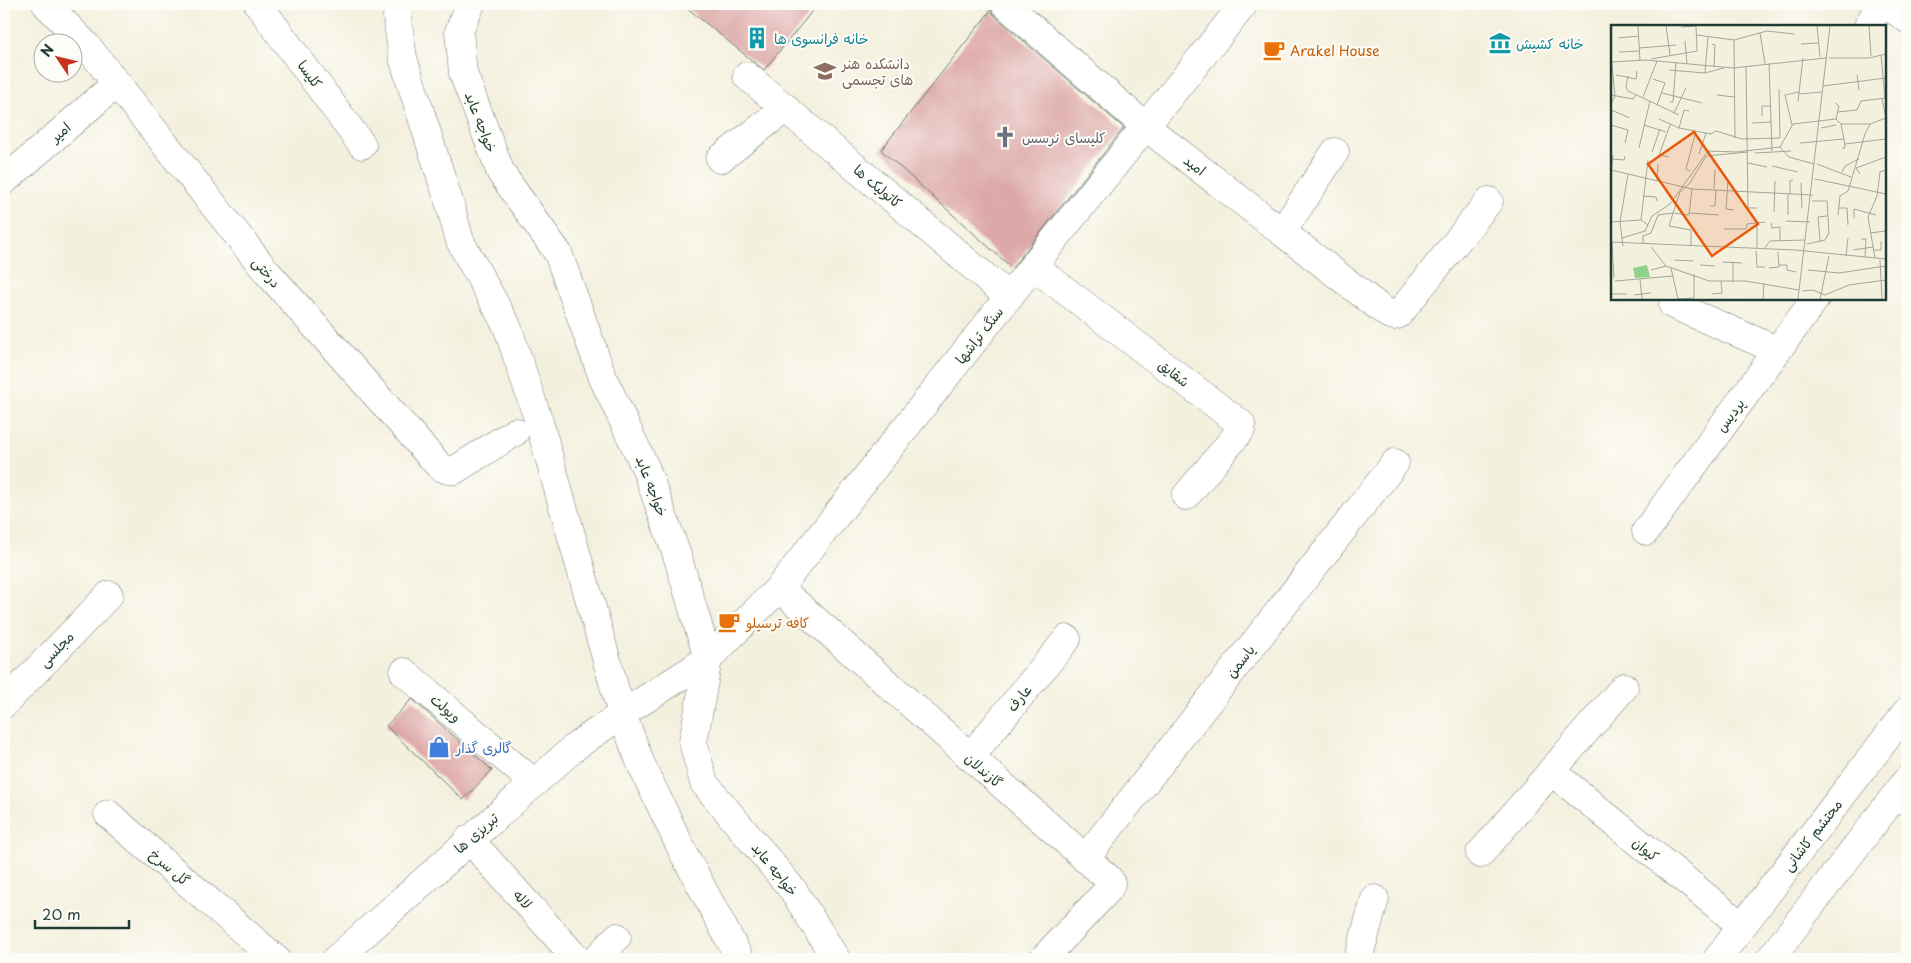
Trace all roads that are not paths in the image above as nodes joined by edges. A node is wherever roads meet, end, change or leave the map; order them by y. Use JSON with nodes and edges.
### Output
{"nodes":[{"id":1,"x":46,"y":4,"type":"edge"},
{"id":2,"x":258,"y":4,"type":"edge"},
{"id":3,"x":398,"y":4,"type":"edge"},
{"id":4,"x":471,"y":4,"type":"edge"},
{"id":5,"x":1005,"y":4,"type":"edge"},
{"id":6,"x":1244,"y":4,"type":"edge"},
{"id":7,"x":1880,"y":4,"type":"edge"},
{"id":8,"x":1885,"y":4,"type":"edge"},
{"id":9,"x":1907,"y":19,"type":"edge"},
{"id":10,"x":1869,"y":25,"type":"edge"},
{"id":11,"x":747,"y":76,"type":"dead end"},
{"id":12,"x":117,"y":83,"type":"junction"},
{"id":13,"x":786,"y":108,"type":"junction"},
{"id":14,"x":1146,"y":127,"type":"junction"},
{"id":15,"x":362,"y":145,"type":"dead end"},
{"id":16,"x":1335,"y":152,"type":"dead end"},
{"id":17,"x":720,"y":159,"type":"dead end"},
{"id":18,"x":4,"y":181,"type":"edge"},
{"id":19,"x":1489,"y":201,"type":"dead end"},
{"id":20,"x":1282,"y":232,"type":"junction"},
{"id":21,"x":1033,"y":266,"type":"junction"},
{"id":22,"x":1009,"y":297,"type":"junction"},
{"id":23,"x":1815,"y":300,"type":"edge"},
{"id":24,"x":1673,"y":305,"type":"dead end"},
{"id":25,"x":1777,"y":350,"type":"junction"},
{"id":26,"x":515,"y":432,"type":"dead end"},
{"id":27,"x":1395,"y":463,"type":"dead end"},
{"id":28,"x":1186,"y":496,"type":"dead end"},
{"id":29,"x":1646,"y":531,"type":"dead end"},
{"id":30,"x":779,"y":588,"type":"junction"},
{"id":31,"x":109,"y":595,"type":"dead end"},
{"id":32,"x":1067,"y":639,"type":"dead end"},
{"id":33,"x":708,"y":658,"type":"junction"},
{"id":34,"x":404,"y":672,"type":"dead end"},
{"id":35,"x":1624,"y":687,"type":"dead end"},
{"id":36,"x":4,"y":704,"type":"edge"},
{"id":37,"x":1907,"y":712,"type":"edge"},
{"id":38,"x":622,"y":714,"type":"junction"},
{"id":39,"x":970,"y":757,"type":"junction"},
{"id":40,"x":1551,"y":771,"type":"junction"},
{"id":41,"x":1907,"y":780,"type":"edge"},
{"id":42,"x":534,"y":783,"type":"junction"},
{"id":43,"x":108,"y":814,"type":"dead end"},
{"id":44,"x":469,"y":839,"type":"junction"},
{"id":45,"x":1480,"y":854,"type":"dead end"},
{"id":46,"x":1085,"y":859,"type":"junction"},
{"id":47,"x":1375,"y":899,"type":"dead end"},
{"id":48,"x":1742,"y":926,"type":"junction"},
{"id":49,"x":617,"y":937,"type":"dead end"},
{"id":50,"x":276,"y":959,"type":"edge"},
{"id":51,"x":336,"y":959,"type":"edge"},
{"id":52,"x":578,"y":959,"type":"edge"},
{"id":53,"x":596,"y":959,"type":"edge"},
{"id":54,"x":740,"y":959,"type":"edge"},
{"id":55,"x":836,"y":959,"type":"edge"},
{"id":56,"x":1043,"y":959,"type":"edge"},
{"id":57,"x":1358,"y":959,"type":"edge"},
{"id":58,"x":1717,"y":959,"type":"edge"},
{"id":59,"x":1770,"y":959,"type":"edge"}],
"edges":[{"from":1,"to":12,"type":"street","name":"درختی"},
{"from":2,"to":15,"type":"street","name":"کلیسا"},
{"from":3,"to":38,"type":"street"},
{"from":4,"to":33,"type":"street","name":"خواجه عابد"},
{"from":5,"to":14,"type":"street","name":"امید"},
{"from":6,"to":14,"type":"street","name":"سنگ تراشها"},
{"from":7,"to":10,"type":"street"},
{"from":8,"to":9,"type":"street"},
{"from":11,"to":13,"type":"street","name":"کاتولیک ها"},
{"from":12,"to":18,"type":"street","name":"امیر"},
{"from":12,"to":26,"type":"street","name":"درختی"},
{"from":13,"to":17,"type":"street"},
{"from":13,"to":22,"type":"street","name":"کاتولیک ها"},
{"from":14,"to":20,"type":"street","name":"امید"},
{"from":14,"to":21,"type":"street","name":"سنگ تراشها"},
{"from":16,"to":20,"type":"street"},
{"from":19,"to":20,"type":"street","name":"امید"},
{"from":21,"to":22,"type":"street","name":"سنگ تراشها"},
{"from":21,"to":28,"type":"street","name":"شقایق"},
{"from":22,"to":30,"type":"street","name":"سنگ تراشها"},
{"from":23,"to":25,"type":"street","name":"پردیس"},
{"from":24,"to":25,"type":"street"},
{"from":25,"to":29,"type":"street","name":"پردیس"},
{"from":27,"to":46,"type":"street","name":"یاسمن"},
{"from":30,"to":33,"type":"street","name":"سنگ تراشها"},
{"from":30,"to":39,"type":"street","name":"گازندلان"},
{"from":31,"to":36,"type":"street","name":"مجلسی"},
{"from":32,"to":39,"type":"street","name":"عارف"},
{"from":33,"to":38,"type":"street","name":"سنگ تراشها"},
{"from":33,"to":55,"type":"street","name":"خواجه عابد"},
{"from":34,"to":42,"type":"street","name":"ویولت"},
{"from":35,"to":40,"type":"street"},
{"from":37,"to":48,"type":"street","name":"محتشم کاشانی"},
{"from":38,"to":42,"type":"street","name":"تبریزی ها"},
{"from":38,"to":54,"type":"street"},
{"from":39,"to":46,"type":"street","name":"گازندلان"},
{"from":40,"to":45,"type":"street"},
{"from":40,"to":48,"type":"street","name":"کیوان"},
{"from":41,"to":59,"type":"street"},
{"from":42,"to":44,"type":"street","name":"تبریزی ها"},
{"from":43,"to":50,"type":"street","name":"گل سرخ"},
{"from":44,"to":51,"type":"street","name":"تبریزی ها"},
{"from":44,"to":52,"type":"street","name":"لاله"},
{"from":46,"to":56,"type":"street","name":"گازندلان"},
{"from":47,"to":57,"type":"street"},
{"from":48,"to":58,"type":"street","name":"محتشم کاشانی"},
{"from":49,"to":53,"type":"street"}]}
